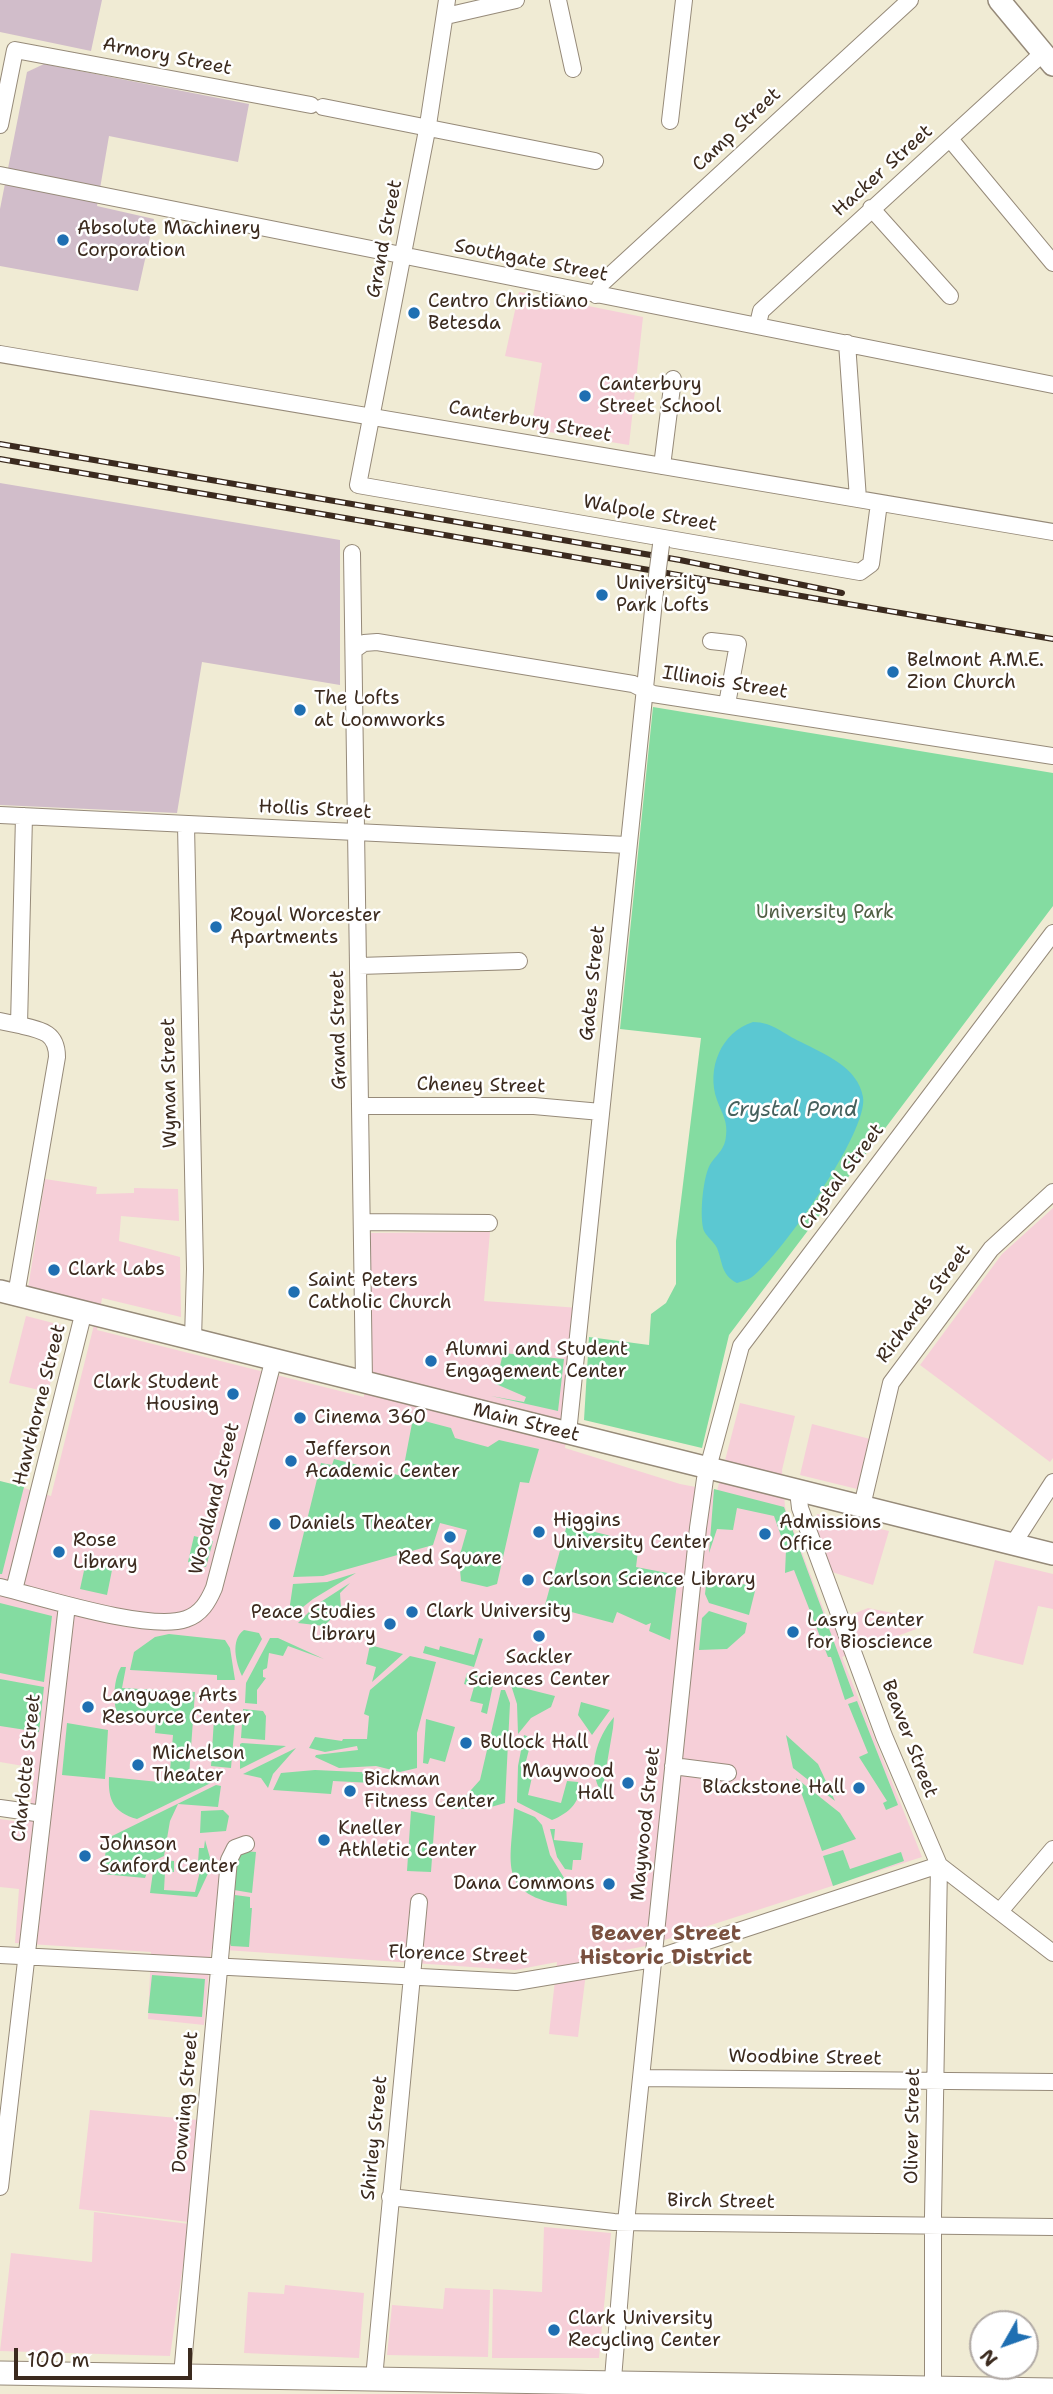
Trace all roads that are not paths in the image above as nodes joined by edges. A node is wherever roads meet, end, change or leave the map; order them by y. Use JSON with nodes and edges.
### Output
{"nodes":[{"id":1,"x":516,"y":0,"type":"edge"},
{"id":2,"x":558,"y":0,"type":"edge"},
{"id":3,"x":684,"y":0,"type":"edge"},
{"id":4,"x":910,"y":0,"type":"edge"},
{"id":5,"x":999,"y":0,"type":"edge"},
{"id":6,"x":446,"y":8,"type":"edge"},
{"id":7,"x":1048,"y":59,"type":"edge"},
{"id":8,"x":573,"y":69,"type":"dead end"},
{"id":9,"x":670,"y":121,"type":"dead end"},
{"id":10,"x":0,"y":125,"type":"edge"},
{"id":11,"x":428,"y":125,"type":"junction"},
{"id":12,"x":950,"y":139,"type":"junction"},
{"id":13,"x":595,"y":161,"type":"dead end"},
{"id":14,"x":0,"y":175,"type":"edge"},
{"id":15,"x":871,"y":208,"type":"junction"},
{"id":16,"x":403,"y":257,"type":"junction"},
{"id":17,"x":1053,"y":263,"type":"edge"},
{"id":18,"x":596,"y":295,"type":"junction"},
{"id":19,"x":950,"y":296,"type":"dead end"},
{"id":20,"x":758,"y":324,"type":"junction"},
{"id":21,"x":847,"y":342,"type":"junction"},
{"id":22,"x":0,"y":354,"type":"edge"},
{"id":23,"x":673,"y":379,"type":"dead end"},
{"id":24,"x":1053,"y":385,"type":"edge"},
{"id":25,"x":370,"y":415,"type":"junction"},
{"id":26,"x":662,"y":466,"type":"junction"},
{"id":27,"x":358,"y":485,"type":"joint"},
{"id":28,"x":858,"y":499,"type":"junction"},
{"id":29,"x":879,"y":503,"type":"junction"},
{"id":30,"x":1053,"y":532,"type":"edge"},
{"id":31,"x":661,"y":541,"type":"junction"},
{"id":32,"x":352,"y":552,"type":"dead end"},
{"id":33,"x":711,"y":641,"type":"dead end"},
{"id":34,"x":354,"y":650,"type":"junction"},
{"id":35,"x":644,"y":689,"type":"junction"},
{"id":36,"x":727,"y":704,"type":"junction"},
{"id":37,"x":1053,"y":756,"type":"edge"},
{"id":38,"x":0,"y":815,"type":"edge"},
{"id":39,"x":24,"y":816,"type":"junction"},
{"id":40,"x":186,"y":825,"type":"junction"},
{"id":41,"x":357,"y":833,"type":"junction"},
{"id":42,"x":627,"y":845,"type":"junction"},
{"id":43,"x":1053,"y":933,"type":"edge"},
{"id":44,"x":519,"y":961,"type":"dead end"},
{"id":45,"x":359,"y":966,"type":"junction"},
{"id":46,"x":0,"y":1021,"type":"edge"},
{"id":47,"x":19,"y":1025,"type":"junction"},
{"id":48,"x":360,"y":1106,"type":"junction"},
{"id":49,"x":601,"y":1112,"type":"junction"},
{"id":50,"x":1053,"y":1192,"type":"edge"},
{"id":51,"x":362,"y":1222,"type":"junction"},
{"id":52,"x":489,"y":1223,"type":"dead end"},
{"id":53,"x":8,"y":1293,"type":"edge"},
{"id":54,"x":84,"y":1311,"type":"junction"},
{"id":55,"x":193,"y":1339,"type":"junction"},
{"id":56,"x":274,"y":1358,"type":"junction"},
{"id":57,"x":364,"y":1381,"type":"junction"},
{"id":58,"x":568,"y":1433,"type":"junction"},
{"id":59,"x":708,"y":1469,"type":"junction"},
{"id":60,"x":1053,"y":1482,"type":"edge"},
{"id":61,"x":798,"y":1491,"type":"junction"},
{"id":62,"x":862,"y":1506,"type":"junction"},
{"id":63,"x":1013,"y":1544,"type":"junction"},
{"id":64,"x":1053,"y":1554,"type":"edge"},
{"id":65,"x":7,"y":1589,"type":"edge"},
{"id":66,"x":67,"y":1605,"type":"junction"},
{"id":67,"x":673,"y":1766,"type":"junction"},
{"id":68,"x":728,"y":1773,"type":"dead end"},
{"id":69,"x":0,"y":1808,"type":"edge"},
{"id":70,"x":43,"y":1814,"type":"junction"},
{"id":71,"x":246,"y":1843,"type":"dead end"},
{"id":72,"x":1053,"y":1849,"type":"edge"},
{"id":73,"x":939,"y":1865,"type":"junction"},
{"id":74,"x":419,"y":1902,"type":"dead end"},
{"id":75,"x":1001,"y":1910,"type":"junction"},
{"id":76,"x":1053,"y":1953,"type":"edge"},
{"id":77,"x":0,"y":1955,"type":"edge"},
{"id":78,"x":27,"y":1958,"type":"junction"},
{"id":79,"x":653,"y":1959,"type":"junction"},
{"id":80,"x":219,"y":1966,"type":"junction"},
{"id":81,"x":413,"y":1975,"type":"junction"},
{"id":82,"x":641,"y":2078,"type":"junction"},
{"id":83,"x":935,"y":2081,"type":"junction"},
{"id":84,"x":1053,"y":2082,"type":"edge"},
{"id":85,"x":5,"y":2090,"type":"edge"},
{"id":86,"x":0,"y":2187,"type":"edge"},
{"id":87,"x":390,"y":2197,"type":"junction"},
{"id":88,"x":626,"y":2222,"type":"junction"},
{"id":89,"x":933,"y":2227,"type":"junction"},
{"id":90,"x":1053,"y":2227,"type":"edge"},
{"id":91,"x":0,"y":2373,"type":"edge"},
{"id":92,"x":182,"y":2375,"type":"junction"},
{"id":93,"x":374,"y":2378,"type":"junction"},
{"id":94,"x":340,"y":2386,"type":"edge"},
{"id":95,"x":472,"y":2386,"type":"edge"},
{"id":96,"x":612,"y":2388,"type":"edge"},
{"id":97,"x":933,"y":2388,"type":"junction"},
{"id":98,"x":1053,"y":2390,"type":"edge"}],
"edges":[{"from":1,"to":6,"type":"street"},
{"from":2,"to":8,"type":"street"},
{"from":3,"to":9,"type":"street"},
{"from":4,"to":18,"type":"street","name":"Camp Street"},
{"from":5,"to":7,"type":"main road"},
{"from":6,"to":11,"type":"street","name":"Grand Street"},
{"from":7,"to":12,"type":"street","name":"Hacker Street"},
{"from":10,"to":11,"type":"street","name":"Armory Street"},
{"from":11,"to":13,"type":"street","name":"Armory Street"},
{"from":11,"to":16,"type":"street","name":"Grand Street"},
{"from":12,"to":15,"type":"street","name":"Hacker Street"},
{"from":12,"to":17,"type":"street"},
{"from":14,"to":16,"type":"street","name":"Southgate Street"},
{"from":15,"to":19,"type":"street"},
{"from":15,"to":20,"type":"street","name":"Hacker Street"},
{"from":16,"to":18,"type":"street","name":"Southgate Street"},
{"from":16,"to":25,"type":"street","name":"Grand Street"},
{"from":18,"to":20,"type":"street","name":"Southgate Street"},
{"from":20,"to":21,"type":"street","name":"Southgate Street"},
{"from":21,"to":24,"type":"street","name":"Southgate Street"},
{"from":21,"to":28,"type":"street"},
{"from":22,"to":25,"type":"street","name":"Canterbury Street"},
{"from":23,"to":26,"type":"street"},
{"from":25,"to":26,"type":"street","name":"Canterbury Street"},
{"from":25,"to":27,"type":"street","name":"Grand Street"},
{"from":26,"to":28,"type":"street","name":"Canterbury Street"},
{"from":27,"to":31,"type":"street","name":"Walpole Street"},
{"from":28,"to":29,"type":"street","name":"Canterbury Street"},
{"from":29,"to":30,"type":"street","name":"Canterbury Street"},
{"from":29,"to":31,"type":"street","name":"Walpole Street"},
{"from":31,"to":35,"type":"street","name":"Gates Street","bridge":true},
{"from":32,"to":34,"type":"street","name":"Grand Street"},
{"from":33,"to":36,"type":"street"},
{"from":34,"to":35,"type":"street","name":"Illinois Street"},
{"from":34,"to":41,"type":"street","name":"Grand Street"},
{"from":35,"to":36,"type":"street","name":"Illinois Street"},
{"from":35,"to":42,"type":"street","name":"Gates Street"},
{"from":36,"to":37,"type":"street","name":"Illinois Street"},
{"from":38,"to":39,"type":"street","name":"Hollis Street"},
{"from":39,"to":40,"type":"street","name":"Hollis Street"},
{"from":39,"to":47,"type":"street"},
{"from":40,"to":41,"type":"street","name":"Hollis Street"},
{"from":40,"to":55,"type":"street","name":"Wyman Street"},
{"from":41,"to":42,"type":"street","name":"Hollis Street"},
{"from":41,"to":45,"type":"street","name":"Grand Street"},
{"from":42,"to":49,"type":"street","name":"Gates Street"},
{"from":43,"to":59,"type":"street","name":"Crystal Street"},
{"from":44,"to":45,"type":"street"},
{"from":45,"to":48,"type":"street","name":"Grand Street"},
{"from":46,"to":47,"type":"street"},
{"from":47,"to":53,"type":"street"},
{"from":48,"to":49,"type":"street","name":"Cheney Street"},
{"from":48,"to":51,"type":"street","name":"Grand Street"},
{"from":49,"to":58,"type":"street","name":"Gates Street"},
{"from":50,"to":62,"type":"street","name":"Richards Street"},
{"from":51,"to":52,"type":"street"},
{"from":51,"to":57,"type":"street","name":"Grand Street"},
{"from":53,"to":54,"type":"main road","name":"Main Street"},
{"from":54,"to":55,"type":"main road","name":"Main Street"},
{"from":54,"to":65,"type":"street","name":"Hawthorne Street"},
{"from":55,"to":56,"type":"main road","name":"Main Street"},
{"from":56,"to":57,"type":"main road","name":"Main Street"},
{"from":56,"to":66,"type":"street","name":"Woodland Street"},
{"from":57,"to":58,"type":"main road","name":"Main Street"},
{"from":58,"to":59,"type":"main road","name":"Main Street"},
{"from":59,"to":61,"type":"main road","name":"Main Street"},
{"from":59,"to":67,"type":"street","name":"Maywood Street"},
{"from":60,"to":63,"type":"street"},
{"from":61,"to":62,"type":"main road","name":"Main Street"},
{"from":61,"to":73,"type":"street","name":"Beaver Street"},
{"from":62,"to":63,"type":"main road","name":"Main Street"},
{"from":63,"to":64,"type":"main road","name":"Main Street"},
{"from":65,"to":66,"type":"street","name":"Woodland Street"},
{"from":66,"to":70,"type":"street","name":"Charlotte Street"},
{"from":67,"to":68,"type":"street"},
{"from":67,"to":79,"type":"street","name":"Maywood Street"},
{"from":69,"to":70,"type":"street"},
{"from":70,"to":78,"type":"street","name":"Charlotte Street"},
{"from":71,"to":80,"type":"street","name":"Downing Street"},
{"from":72,"to":75,"type":"street"},
{"from":73,"to":75,"type":"street"},
{"from":73,"to":79,"type":"street","name":"Florence Street"},
{"from":73,"to":83,"type":"street","name":"Oliver Street"},
{"from":74,"to":81,"type":"street","name":"Shirley Street"},
{"from":75,"to":76,"type":"street"},
{"from":77,"to":78,"type":"street","name":"Florence Street"},
{"from":78,"to":80,"type":"street","name":"Florence Street"},
{"from":78,"to":85,"type":"street","name":"Charlotte Street"},
{"from":79,"to":81,"type":"street","name":"Florence Street"},
{"from":79,"to":82,"type":"street","name":"Maywood Street"},
{"from":80,"to":81,"type":"street","name":"Florence Street"},
{"from":80,"to":92,"type":"street","name":"Downing Street"},
{"from":81,"to":87,"type":"street","name":"Shirley Street"},
{"from":82,"to":83,"type":"street","name":"Woodbine Street"},
{"from":82,"to":88,"type":"street","name":"Maywood Street"},
{"from":83,"to":84,"type":"street","name":"Woodbine Street"},
{"from":83,"to":89,"type":"street","name":"Oliver Street"},
{"from":85,"to":86,"type":"street","name":"Charlotte Street"},
{"from":87,"to":88,"type":"street","name":"Birch Street"},
{"from":87,"to":93,"type":"street","name":"Shirley Street"},
{"from":88,"to":89,"type":"street","name":"Birch Street"},
{"from":88,"to":96,"type":"street","name":"Maywood Street"},
{"from":89,"to":90,"type":"street","name":"Birch Street"},
{"from":89,"to":97,"type":"street","name":"Oliver Street"},
{"from":91,"to":92,"type":"highway"},
{"from":92,"to":94,"type":"highway"},
{"from":93,"to":94,"type":"highway"},
{"from":93,"to":95,"type":"highway"},
{"from":95,"to":96,"type":"highway"},
{"from":96,"to":97,"type":"highway"},
{"from":97,"to":98,"type":"highway"}]}
